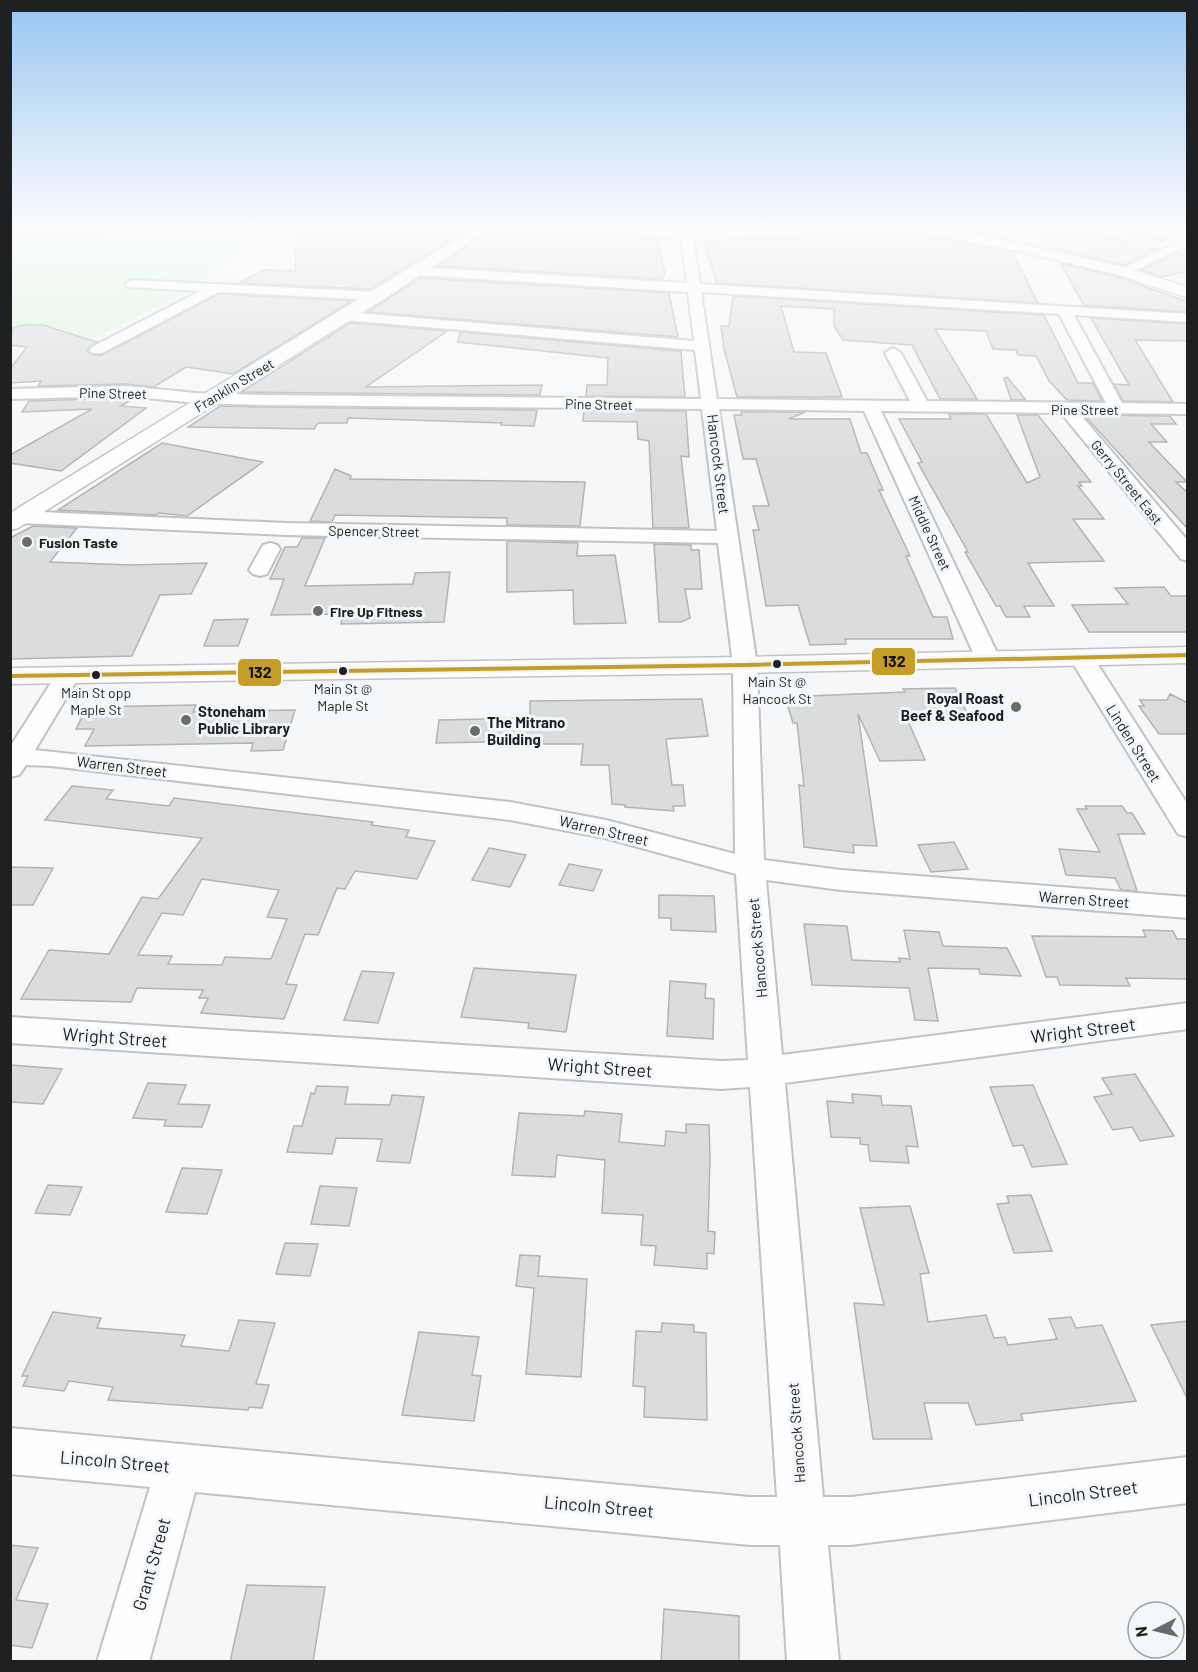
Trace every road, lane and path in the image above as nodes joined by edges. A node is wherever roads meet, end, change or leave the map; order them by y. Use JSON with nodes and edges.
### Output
{"nodes":[{"id":1,"x":186,"y":304,"type":"edge"},
{"id":2,"x":365,"y":304,"type":"edge"},
{"id":3,"x":697,"y":304,"type":"edge"},
{"id":4,"x":964,"y":304,"type":"edge"},
{"id":5,"x":1064,"y":310,"type":"junction"},
{"id":6,"x":345,"y":316,"type":"junction"},
{"id":7,"x":1188,"y":318,"type":"edge"},
{"id":8,"x":703,"y":346,"type":"junction"},
{"id":9,"x":97,"y":350,"type":"dead end"},
{"id":10,"x":893,"y":353,"type":"dead end"},
{"id":11,"x":10,"y":394,"type":"edge"},
{"id":12,"x":212,"y":399,"type":"junction"},
{"id":13,"x":711,"y":406,"type":"junction"},
{"id":14,"x":871,"y":407,"type":"junction"},
{"id":15,"x":922,"y":408,"type":"junction"},
{"id":16,"x":1067,"y":409,"type":"junction"},
{"id":17,"x":1117,"y":409,"type":"junction"},
{"id":18,"x":1188,"y":409,"type":"edge"},
{"id":19,"x":15,"y":520,"type":"edge"},
{"id":20,"x":728,"y":537,"type":"junction"},
{"id":21,"x":270,"y":549,"type":"dead end"},
{"id":22,"x":1188,"y":555,"type":"edge"},
{"id":23,"x":260,"y":570,"type":"dead end"},
{"id":24,"x":1188,"y":655,"type":"edge"},
{"id":25,"x":1081,"y":657,"type":"junction"},
{"id":26,"x":988,"y":659,"type":"junction"},
{"id":27,"x":745,"y":665,"type":"junction"},
{"id":28,"x":68,"y":675,"type":"junction"},
{"id":29,"x":10,"y":676,"type":"edge"},
{"id":30,"x":15,"y":763,"type":"edge"},
{"id":31,"x":1188,"y":828,"type":"edge"},
{"id":32,"x":750,"y":868,"type":"junction"},
{"id":33,"x":1188,"y":908,"type":"edge"},
{"id":34,"x":1188,"y":1016,"type":"edge"},
{"id":35,"x":10,"y":1030,"type":"edge"},
{"id":36,"x":768,"y":1071,"type":"junction"},
{"id":37,"x":10,"y":1451,"type":"edge"},
{"id":38,"x":178,"y":1467,"type":"junction"},
{"id":39,"x":1188,"y":1480,"type":"edge"},
{"id":40,"x":802,"y":1522,"type":"junction"},
{"id":41,"x":123,"y":1662,"type":"edge"},
{"id":42,"x":813,"y":1662,"type":"edge"}],
"edges":[{"from":1,"to":9,"type":"street"},
{"from":2,"to":6,"type":"main road","name":"Franklin Street"},
{"from":3,"to":8,"type":"street","name":"Hancock Street"},
{"from":4,"to":5,"type":"street"},
{"from":5,"to":7,"type":"street"},
{"from":5,"to":17,"type":"street"},
{"from":6,"to":8,"type":"street"},
{"from":6,"to":12,"type":"main road","name":"Franklin Street"},
{"from":8,"to":13,"type":"street","name":"Hancock Street"},
{"from":10,"to":15,"type":"street"},
{"from":11,"to":12,"type":"street","name":"Pine Street"},
{"from":12,"to":13,"type":"street","name":"Pine Street"},
{"from":12,"to":19,"type":"main road","name":"Franklin Street"},
{"from":13,"to":14,"type":"street","name":"Pine Street"},
{"from":13,"to":20,"type":"street","name":"Hancock Street"},
{"from":14,"to":15,"type":"street","name":"Pine Street"},
{"from":14,"to":26,"type":"street","name":"Middle Street"},
{"from":15,"to":16,"type":"street","name":"Pine Street"},
{"from":16,"to":17,"type":"street","name":"Pine Street"},
{"from":16,"to":22,"type":"street","name":"Gerry Street East"},
{"from":17,"to":18,"type":"street","name":"Pine Street"},
{"from":19,"to":20,"type":"street","name":"Spencer Street"},
{"from":20,"to":27,"type":"street","name":"Hancock Street"},
{"from":21,"to":23,"type":"street"},
{"from":24,"to":25,"type":"main road"},
{"from":25,"to":26,"type":"main road"},
{"from":25,"to":31,"type":"street","name":"Linden Street"},
{"from":26,"to":27,"type":"main road"},
{"from":27,"to":28,"type":"main road"},
{"from":27,"to":32,"type":"street","name":"Hancock Street"},
{"from":28,"to":29,"type":"main road"},
{"from":28,"to":30,"type":"street"},
{"from":30,"to":32,"type":"street","name":"Warren Street"},
{"from":32,"to":33,"type":"street","name":"Warren Street"},
{"from":32,"to":36,"type":"street","name":"Hancock Street"},
{"from":34,"to":36,"type":"street","name":"Wright Street"},
{"from":35,"to":36,"type":"street","name":"Wright Street"},
{"from":36,"to":40,"type":"street","name":"Hancock Street"},
{"from":37,"to":38,"type":"street","name":"Lincoln Street"},
{"from":38,"to":40,"type":"street","name":"Lincoln Street"},
{"from":38,"to":41,"type":"street","name":"Grant Street"},
{"from":39,"to":40,"type":"street","name":"Lincoln Street"},
{"from":40,"to":42,"type":"street","name":"Hancock Street"}]}
